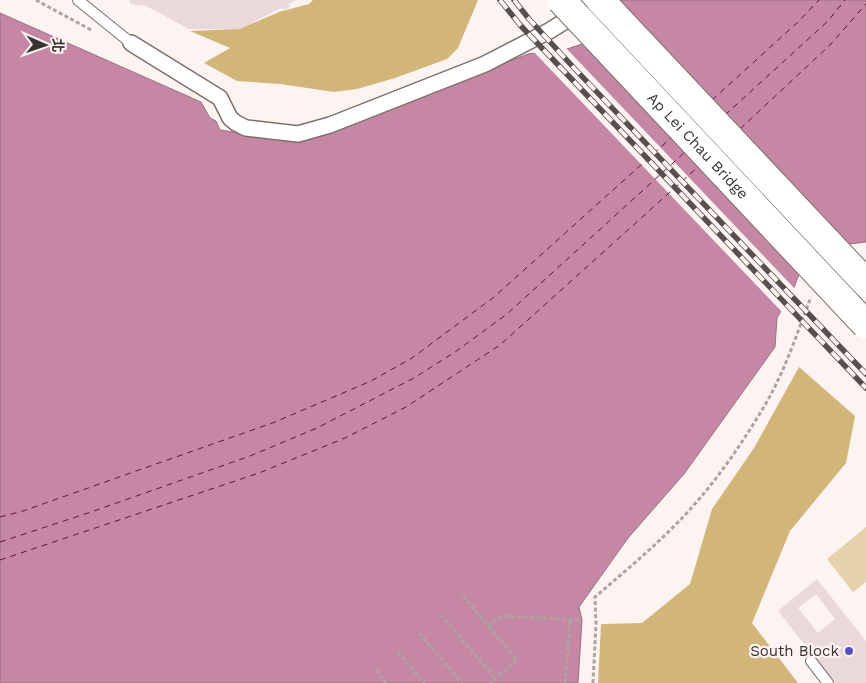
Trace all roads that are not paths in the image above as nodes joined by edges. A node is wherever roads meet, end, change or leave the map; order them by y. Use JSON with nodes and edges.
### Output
{"nodes":[{"id":1,"x":78,"y":0,"type":"edge"},
{"id":2,"x":561,"y":0,"type":"edge"},
{"id":3,"x":592,"y":0,"type":"edge"},
{"id":4,"x":600,"y":0,"type":"edge"},
{"id":5,"x":131,"y":44,"type":"joint"},
{"id":6,"x":850,"y":281,"type":"edge"},
{"id":7,"x":866,"y":325,"type":"edge"},
{"id":8,"x":811,"y":662,"type":"dead end"},
{"id":9,"x":828,"y":683,"type":"edge"}],
"edges":[{"from":1,"to":5,"type":"lane"},
{"from":2,"to":6,"type":"main road","name":"Ap Lei Chau Bridge","bridge":true},
{"from":3,"to":5,"type":"street"},
{"from":4,"to":6,"type":"main road","name":"Ap Lei Chau Bridge","bridge":true},
{"from":6,"to":7,"type":"main road","name":"Ap Lei Chau Bridge","bridge":true},
{"from":8,"to":9,"type":"lane"}]}
